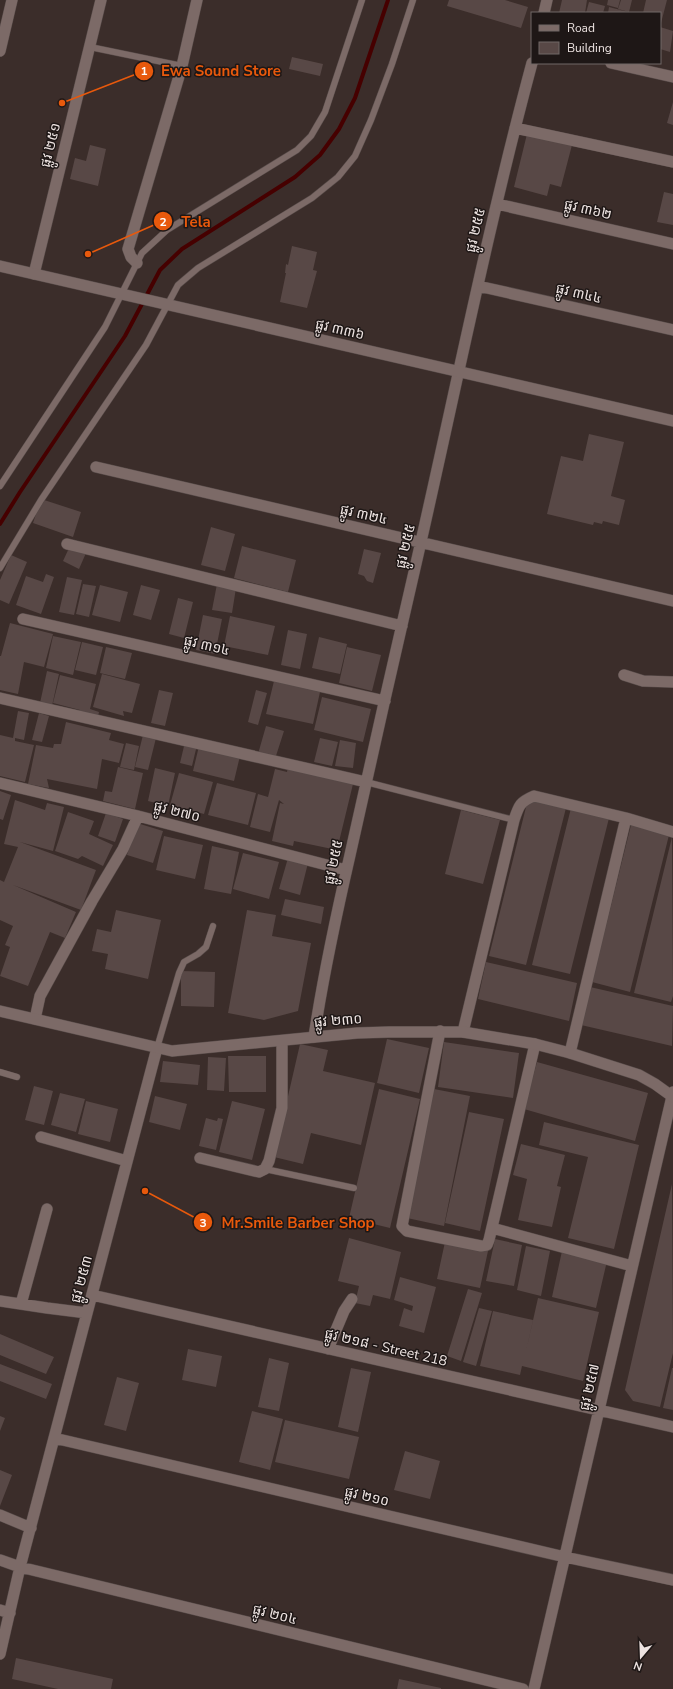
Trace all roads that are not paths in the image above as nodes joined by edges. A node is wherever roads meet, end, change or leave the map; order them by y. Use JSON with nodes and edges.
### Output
{"nodes":[{"id":1,"x":12,"y":0,"type":"edge"},
{"id":2,"x":101,"y":0,"type":"edge"},
{"id":3,"x":197,"y":0,"type":"edge"},
{"id":4,"x":362,"y":0,"type":"edge"},
{"id":5,"x":414,"y":0,"type":"edge"},
{"id":6,"x":547,"y":0,"type":"edge"},
{"id":7,"x":544,"y":12,"type":"edge"},
{"id":8,"x":90,"y":46,"type":"junction"},
{"id":9,"x":0,"y":51,"type":"edge"},
{"id":10,"x":532,"y":64,"type":"edge"},
{"id":11,"x":615,"y":64,"type":"edge"},
{"id":12,"x":182,"y":66,"type":"junction"},
{"id":13,"x":673,"y":77,"type":"edge"},
{"id":14,"x":515,"y":128,"type":"junction"},
{"id":15,"x":673,"y":162,"type":"edge"},
{"id":16,"x":497,"y":204,"type":"junction"},
{"id":17,"x":673,"y":244,"type":"edge"},
{"id":18,"x":137,"y":263,"type":"junction"},
{"id":19,"x":0,"y":266,"type":"edge"},
{"id":20,"x":34,"y":274,"type":"junction"},
{"id":21,"x":478,"y":286,"type":"junction"},
{"id":22,"x":123,"y":294,"type":"junction"},
{"id":23,"x":163,"y":304,"type":"junction"},
{"id":24,"x":673,"y":330,"type":"edge"},
{"id":25,"x":458,"y":372,"type":"junction"},
{"id":26,"x":673,"y":421,"type":"edge"},
{"id":27,"x":96,"y":468,"type":"dead end"},
{"id":28,"x":0,"y":486,"type":"edge"},
{"id":29,"x":421,"y":543,"type":"junction"},
{"id":30,"x":67,"y":544,"type":"dead end"},
{"id":31,"x":0,"y":568,"type":"edge"},
{"id":32,"x":673,"y":601,"type":"edge"},
{"id":33,"x":23,"y":619,"type":"dead end"},
{"id":34,"x":402,"y":626,"type":"junction"},
{"id":35,"x":624,"y":675,"type":"dead end"},
{"id":36,"x":673,"y":682,"type":"edge"},
{"id":37,"x":0,"y":698,"type":"edge"},
{"id":38,"x":385,"y":701,"type":"junction"},
{"id":39,"x":366,"y":782,"type":"junction"},
{"id":40,"x":0,"y":783,"type":"edge"},
{"id":41,"x":138,"y":816,"type":"junction"},
{"id":42,"x":626,"y":818,"type":"junction"},
{"id":43,"x":514,"y":820,"type":"junction"},
{"id":44,"x":673,"y":832,"type":"edge"},
{"id":45,"x":346,"y":870,"type":"junction"},
{"id":46,"x":213,"y":926,"type":"dead end"},
{"id":47,"x":0,"y":1011,"type":"edge"},
{"id":48,"x":35,"y":1019,"type":"junction"},
{"id":49,"x":440,"y":1031,"type":"junction"},
{"id":50,"x":463,"y":1032,"type":"junction"},
{"id":51,"x":314,"y":1037,"type":"junction"},
{"id":52,"x":282,"y":1042,"type":"junction"},
{"id":53,"x":535,"y":1044,"type":"junction"},
{"id":54,"x":157,"y":1048,"type":"junction"},
{"id":55,"x":570,"y":1053,"type":"junction"},
{"id":56,"x":0,"y":1072,"type":"edge"},
{"id":57,"x":17,"y":1077,"type":"dead end"},
{"id":58,"x":673,"y":1095,"type":"edge"},
{"id":59,"x":41,"y":1137,"type":"dead end"},
{"id":60,"x":200,"y":1158,"type":"dead end"},
{"id":61,"x":127,"y":1161,"type":"junction"},
{"id":62,"x":265,"y":1169,"type":"junction"},
{"id":63,"x":354,"y":1188,"type":"dead end"},
{"id":64,"x":47,"y":1209,"type":"dead end"},
{"id":65,"x":492,"y":1228,"type":"junction"},
{"id":66,"x":632,"y":1266,"type":"junction"},
{"id":67,"x":92,"y":1295,"type":"junction"},
{"id":68,"x":352,"y":1300,"type":"dead end"},
{"id":69,"x":0,"y":1301,"type":"edge"},
{"id":70,"x":21,"y":1304,"type":"junction"},
{"id":71,"x":87,"y":1313,"type":"junction"},
{"id":72,"x":328,"y":1349,"type":"junction"},
{"id":73,"x":599,"y":1410,"type":"junction"},
{"id":74,"x":673,"y":1427,"type":"edge"},
{"id":75,"x":54,"y":1438,"type":"junction"},
{"id":76,"x":0,"y":1515,"type":"edge"},
{"id":77,"x":31,"y":1528,"type":"junction"},
{"id":78,"x":565,"y":1557,"type":"junction"},
{"id":79,"x":0,"y":1560,"type":"edge"},
{"id":80,"x":20,"y":1568,"type":"junction"},
{"id":81,"x":673,"y":1580,"type":"edge"},
{"id":82,"x":5,"y":1611,"type":"edge"},
{"id":83,"x":0,"y":1654,"type":"edge"},
{"id":84,"x":523,"y":1689,"type":"edge"},
{"id":85,"x":534,"y":1689,"type":"edge"}],
"edges":[{"from":1,"to":9,"type":"street"},
{"from":2,"to":8,"type":"street","name":"ផ្លូវ ២៥១"},
{"from":3,"to":12,"type":"street"},
{"from":4,"to":18,"type":"lane"},
{"from":5,"to":23,"type":"lane"},
{"from":6,"to":7,"type":"street"},
{"from":8,"to":12,"type":"lane"},
{"from":8,"to":20,"type":"street","name":"ផ្លូវ ២៥១"},
{"from":10,"to":14,"type":"street","name":"ផ្លូវ ២៥៥"},
{"from":11,"to":13,"type":"street"},
{"from":12,"to":18,"type":"street"},
{"from":14,"to":15,"type":"street"},
{"from":14,"to":16,"type":"street","name":"ផ្លូវ ២៥៥"},
{"from":16,"to":17,"type":"street","name":"ផ្លូវ ៣៦២"},
{"from":16,"to":21,"type":"street","name":"ផ្លូវ ២៥៥"},
{"from":18,"to":22,"type":"lane"},
{"from":19,"to":20,"type":"street","name":"ផ្លូវ ៣៣៦"},
{"from":20,"to":22,"type":"street","name":"ផ្លូវ ៣៣៦"},
{"from":21,"to":24,"type":"street","name":"ផ្លូវ ៣៤៤"},
{"from":21,"to":25,"type":"street","name":"ផ្លូវ ២៥៥"},
{"from":22,"to":23,"type":"street","name":"ផ្លូវ ៣៣៦"},
{"from":22,"to":28,"type":"lane"},
{"from":23,"to":25,"type":"street","name":"ផ្លូវ ៣៣៦"},
{"from":23,"to":31,"type":"lane"},
{"from":25,"to":26,"type":"street","name":"ផ្លូវ ៣៣៦"},
{"from":25,"to":29,"type":"street","name":"ផ្លូវ ២៥៥"},
{"from":27,"to":29,"type":"street","name":"ផ្លូវ ៣២៤"},
{"from":29,"to":32,"type":"street","name":"ផ្លូវ ៣២៤"},
{"from":29,"to":34,"type":"street","name":"ផ្លូវ ២៥៥"},
{"from":30,"to":34,"type":"street"},
{"from":33,"to":38,"type":"street","name":"ផ្លូវ ៣១៤"},
{"from":34,"to":38,"type":"street","name":"ផ្លូវ ២៥៥"},
{"from":35,"to":36,"type":"street"},
{"from":37,"to":39,"type":"street"},
{"from":38,"to":39,"type":"street","name":"ផ្លូវ ២៥៥"},
{"from":39,"to":43,"type":"lane"},
{"from":39,"to":45,"type":"street","name":"ផ្លូវ ២៥៥"},
{"from":40,"to":41,"type":"street","name":"ផ្លូវ ២៧០"},
{"from":41,"to":45,"type":"street","name":"ផ្លូវ ២៧០"},
{"from":41,"to":48,"type":"street"},
{"from":42,"to":43,"type":"street"},
{"from":42,"to":44,"type":"street"},
{"from":42,"to":55,"type":"street"},
{"from":43,"to":50,"type":"street"},
{"from":45,"to":51,"type":"street","name":"ផ្លូវ ២៥៥"},
{"from":46,"to":54,"type":"lane","name":"ផ្លូវ ២៥៣"},
{"from":47,"to":48,"type":"street","name":"ផ្លូវ ២៣០"},
{"from":48,"to":54,"type":"street","name":"ផ្លូវ ២៣០"},
{"from":49,"to":50,"type":"street","name":"ផ្លូវ ២៣០"},
{"from":49,"to":51,"type":"street","name":"ផ្លូវ ២៣០"},
{"from":49,"to":65,"type":"street"},
{"from":50,"to":53,"type":"street","name":"ផ្លូវ ២៣០"},
{"from":51,"to":52,"type":"street","name":"ផ្លូវ ២៣០"},
{"from":52,"to":54,"type":"street","name":"ផ្លូវ ២៣០"},
{"from":52,"to":62,"type":"street"},
{"from":53,"to":55,"type":"street","name":"ផ្លូវ ២៣០"},
{"from":53,"to":65,"type":"street"},
{"from":54,"to":61,"type":"street","name":"ផ្លូវ ២៥៣"},
{"from":55,"to":58,"type":"street","name":"ផ្លូវ ២៣០"},
{"from":56,"to":57,"type":"lane"},
{"from":58,"to":66,"type":"street","name":"ផ្លូវ ២៥៧"},
{"from":59,"to":61,"type":"street"},
{"from":60,"to":62,"type":"street"},
{"from":61,"to":67,"type":"street","name":"ផ្លូវ ២៥៣"},
{"from":62,"to":63,"type":"lane"},
{"from":64,"to":70,"type":"street"},
{"from":65,"to":66,"type":"street"},
{"from":66,"to":73,"type":"street","name":"ផ្លូវ ២៥៧"},
{"from":67,"to":71,"type":"street","name":"ផ្លូវ ២៥៣"},
{"from":67,"to":72,"type":"street","name":"ផ្លូវ ២១៨ - Street 218"},
{"from":68,"to":72,"type":"street"},
{"from":69,"to":70,"type":"street"},
{"from":70,"to":71,"type":"street"},
{"from":71,"to":75,"type":"street","name":"ផ្លូវ ២៥៣"},
{"from":72,"to":73,"type":"street","name":"ផ្លូវ ២១៨ - Street 218"},
{"from":73,"to":74,"type":"street","name":"ផ្លូវ ២១៨ - Street 218"},
{"from":73,"to":78,"type":"street","name":"ផ្លូវ ២៥៧"},
{"from":75,"to":77,"type":"street","name":"ផ្លូវ ២៥៣"},
{"from":75,"to":78,"type":"street","name":"ផ្លូវ ២១០"},
{"from":76,"to":77,"type":"street"},
{"from":77,"to":80,"type":"street","name":"ផ្លូវ ២៥៣"},
{"from":78,"to":81,"type":"street","name":"ផ្លូវ ២១០"},
{"from":78,"to":85,"type":"street","name":"ផ្លូវ ២៥៧"},
{"from":79,"to":80,"type":"street","name":"ផ្លូវ ២០៤"},
{"from":80,"to":82,"type":"street","name":"ផ្លូវ ២៥៣"},
{"from":80,"to":84,"type":"street","name":"ផ្លូវ ២០៤"},
{"from":82,"to":83,"type":"street","name":"ផ្លូវ ២៥៣"}]}
